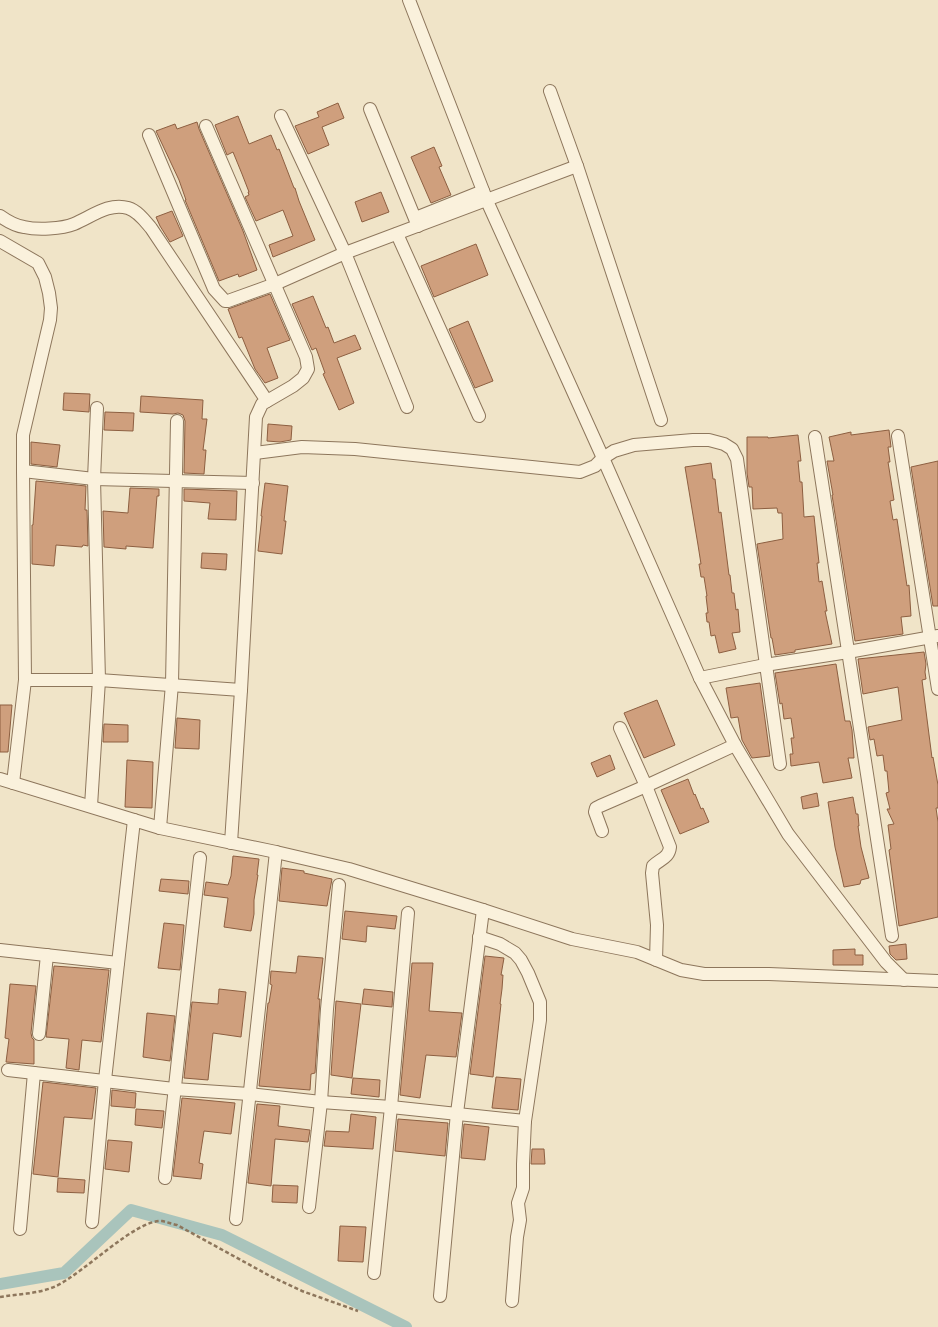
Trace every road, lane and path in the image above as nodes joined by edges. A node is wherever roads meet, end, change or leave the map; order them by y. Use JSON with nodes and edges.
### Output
{"nodes":[{"id":1,"x":410,"y":0,"type":"edge"},
{"id":2,"x":550,"y":91,"type":"dead end"},
{"id":3,"x":370,"y":109,"type":"dead end"},
{"id":4,"x":281,"y":116,"type":"dead end"},
{"id":5,"x":206,"y":126,"type":"dead end"},
{"id":6,"x":149,"y":135,"type":"dead end"},
{"id":7,"x":577,"y":166,"type":"junction"},
{"id":8,"x":485,"y":196,"type":"junction"},
{"id":9,"x":0,"y":216,"type":"edge"},
{"id":10,"x":416,"y":222,"type":"junction"},
{"id":11,"x":397,"y":234,"type":"junction"},
{"id":12,"x":0,"y":241,"type":"edge"},
{"id":13,"x":344,"y":250,"type":"junction"},
{"id":14,"x":273,"y":280,"type":"junction"},
{"id":15,"x":267,"y":401,"type":"junction"},
{"id":16,"x":97,"y":408,"type":"dead end"},
{"id":17,"x":407,"y":408,"type":"dead end"},
{"id":18,"x":479,"y":416,"type":"dead end"},
{"id":19,"x":662,"y":420,"type":"dead end"},
{"id":20,"x":177,"y":421,"type":"dead end"},
{"id":21,"x":898,"y":436,"type":"dead end"},
{"id":22,"x":815,"y":437,"type":"dead end"},
{"id":23,"x":255,"y":453,"type":"junction"},
{"id":24,"x":603,"y":458,"type":"junction"},
{"id":25,"x":22,"y":471,"type":"junction"},
{"id":26,"x":94,"y":478,"type":"junction"},
{"id":27,"x":177,"y":481,"type":"junction"},
{"id":28,"x":253,"y":483,"type":"junction"},
{"id":29,"x":934,"y":636,"type":"edge"},
{"id":30,"x":848,"y":652,"type":"junction"},
{"id":31,"x":765,"y":665,"type":"junction"},
{"id":32,"x":700,"y":678,"type":"junction"},
{"id":33,"x":25,"y":680,"type":"junction"},
{"id":34,"x":99,"y":680,"type":"junction"},
{"id":35,"x":172,"y":684,"type":"junction"},
{"id":36,"x":938,"y":689,"type":"edge"},
{"id":37,"x":241,"y":690,"type":"junction"},
{"id":38,"x":620,"y":728,"type":"dead end"},
{"id":39,"x":735,"y":745,"type":"junction"},
{"id":40,"x":780,"y":764,"type":"dead end"},
{"id":41,"x":6,"y":781,"type":"edge"},
{"id":42,"x":646,"y":786,"type":"junction"},
{"id":43,"x":90,"y":806,"type":"junction"},
{"id":44,"x":134,"y":820,"type":"junction"},
{"id":45,"x":160,"y":828,"type":"junction"},
{"id":46,"x":602,"y":831,"type":"dead end"},
{"id":47,"x":231,"y":843,"type":"junction"},
{"id":48,"x":276,"y":852,"type":"junction"},
{"id":49,"x":200,"y":858,"type":"dead end"},
{"id":50,"x":339,"y":885,"type":"dead end"},
{"id":51,"x":483,"y":910,"type":"junction"},
{"id":52,"x":408,"y":912,"type":"dead end"},
{"id":53,"x":892,"y":936,"type":"dead end"},
{"id":54,"x":479,"y":937,"type":"junction"},
{"id":55,"x":0,"y":950,"type":"edge"},
{"id":56,"x":47,"y":956,"type":"junction"},
{"id":57,"x":656,"y":960,"type":"junction"},
{"id":58,"x":118,"y":963,"type":"junction"},
{"id":59,"x":904,"y":980,"type":"junction"},
{"id":60,"x":938,"y":981,"type":"edge"},
{"id":61,"x":39,"y":1034,"type":"dead end"},
{"id":62,"x":8,"y":1070,"type":"dead end"},
{"id":63,"x":34,"y":1073,"type":"junction"},
{"id":64,"x":105,"y":1080,"type":"junction"},
{"id":65,"x":174,"y":1089,"type":"junction"},
{"id":66,"x":249,"y":1094,"type":"junction"},
{"id":67,"x":321,"y":1102,"type":"junction"},
{"id":68,"x":391,"y":1107,"type":"junction"},
{"id":69,"x":457,"y":1113,"type":"junction"},
{"id":70,"x":525,"y":1121,"type":"junction"},
{"id":71,"x":165,"y":1178,"type":"dead end"},
{"id":72,"x":309,"y":1207,"type":"dead end"},
{"id":73,"x":236,"y":1219,"type":"dead end"},
{"id":74,"x":92,"y":1222,"type":"dead end"},
{"id":75,"x":20,"y":1229,"type":"dead end"},
{"id":76,"x":374,"y":1274,"type":"dead end"},
{"id":77,"x":440,"y":1296,"type":"dead end"},
{"id":78,"x":0,"y":1297,"type":"edge"},
{"id":79,"x":512,"y":1301,"type":"dead end"},
{"id":80,"x":358,"y":1311,"type":"dead end"}],
"edges":[{"from":1,"to":8,"type":"street"},
{"from":2,"to":7,"type":"street"},
{"from":3,"to":10,"type":"street"},
{"from":4,"to":13,"type":"street"},
{"from":5,"to":14,"type":"street"},
{"from":6,"to":14,"type":"street"},
{"from":7,"to":8,"type":"street"},
{"from":7,"to":19,"type":"street"},
{"from":8,"to":10,"type":"street"},
{"from":8,"to":24,"type":"street"},
{"from":9,"to":15,"type":"street"},
{"from":10,"to":11,"type":"street"},
{"from":10,"to":13,"type":"street"},
{"from":11,"to":13,"type":"street"},
{"from":11,"to":18,"type":"street"},
{"from":12,"to":25,"type":"street"},
{"from":13,"to":14,"type":"street"},
{"from":13,"to":17,"type":"street"},
{"from":14,"to":15,"type":"street"},
{"from":15,"to":23,"type":"street"},
{"from":16,"to":26,"type":"street"},
{"from":20,"to":27,"type":"street"},
{"from":21,"to":29,"type":"street"},
{"from":22,"to":30,"type":"street"},
{"from":23,"to":24,"type":"street"},
{"from":23,"to":28,"type":"street"},
{"from":24,"to":31,"type":"street"},
{"from":24,"to":32,"type":"street"},
{"from":25,"to":26,"type":"street"},
{"from":25,"to":33,"type":"street"},
{"from":26,"to":27,"type":"street"},
{"from":26,"to":34,"type":"street"},
{"from":27,"to":28,"type":"street"},
{"from":27,"to":35,"type":"street"},
{"from":28,"to":37,"type":"street"},
{"from":29,"to":30,"type":"street"},
{"from":29,"to":36,"type":"street"},
{"from":30,"to":31,"type":"street"},
{"from":30,"to":53,"type":"street"},
{"from":31,"to":32,"type":"street"},
{"from":31,"to":40,"type":"street"},
{"from":32,"to":39,"type":"street"},
{"from":33,"to":34,"type":"street"},
{"from":33,"to":41,"type":"street"},
{"from":34,"to":35,"type":"street"},
{"from":34,"to":43,"type":"street"},
{"from":35,"to":37,"type":"street"},
{"from":35,"to":45,"type":"street"},
{"from":37,"to":47,"type":"street"},
{"from":38,"to":42,"type":"street"},
{"from":39,"to":42,"type":"street"},
{"from":39,"to":59,"type":"street"},
{"from":41,"to":43,"type":"street"},
{"from":42,"to":46,"type":"street"},
{"from":42,"to":57,"type":"street"},
{"from":43,"to":44,"type":"street"},
{"from":44,"to":45,"type":"street"},
{"from":44,"to":58,"type":"street"},
{"from":45,"to":47,"type":"street"},
{"from":47,"to":48,"type":"street"},
{"from":48,"to":51,"type":"street"},
{"from":48,"to":66,"type":"street"},
{"from":49,"to":65,"type":"street"},
{"from":50,"to":67,"type":"street"},
{"from":51,"to":54,"type":"street"},
{"from":51,"to":57,"type":"street"},
{"from":52,"to":68,"type":"street"},
{"from":54,"to":69,"type":"street"},
{"from":54,"to":70,"type":"street"},
{"from":55,"to":56,"type":"street"},
{"from":56,"to":58,"type":"street"},
{"from":56,"to":61,"type":"street"},
{"from":57,"to":59,"type":"street"},
{"from":58,"to":64,"type":"street"},
{"from":59,"to":60,"type":"street"},
{"from":62,"to":63,"type":"street"},
{"from":63,"to":64,"type":"street"},
{"from":63,"to":75,"type":"street"},
{"from":64,"to":65,"type":"street"},
{"from":64,"to":74,"type":"street"},
{"from":65,"to":66,"type":"street"},
{"from":65,"to":71,"type":"street"},
{"from":66,"to":67,"type":"street"},
{"from":66,"to":73,"type":"street"},
{"from":67,"to":68,"type":"street"},
{"from":67,"to":72,"type":"street"},
{"from":68,"to":69,"type":"street"},
{"from":68,"to":76,"type":"street"},
{"from":69,"to":70,"type":"street"},
{"from":69,"to":77,"type":"street"},
{"from":70,"to":79,"type":"street"},
{"from":78,"to":80,"type":"path"}]}
